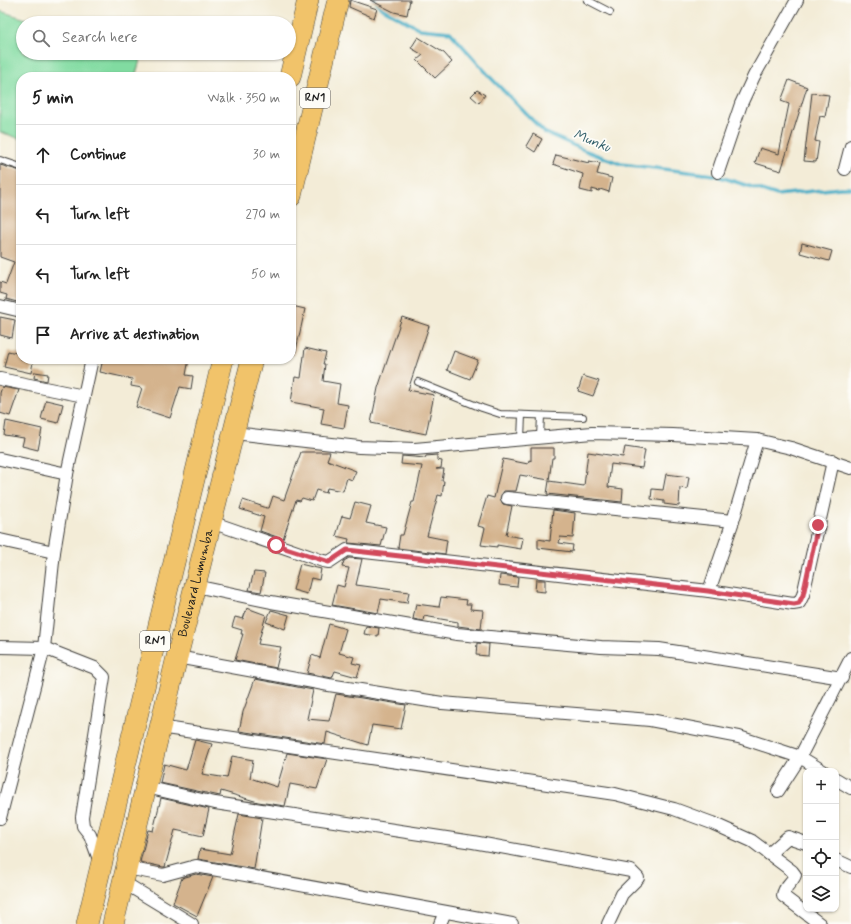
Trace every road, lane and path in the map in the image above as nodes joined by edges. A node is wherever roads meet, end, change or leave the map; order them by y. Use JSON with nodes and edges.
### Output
{"nodes":[{"id":1,"x":308,"y":0,"type":"edge"},
{"id":2,"x":338,"y":0,"type":"edge"},
{"id":3,"x":587,"y":0,"type":"edge"},
{"id":4,"x":797,"y":0,"type":"edge"},
{"id":5,"x":610,"y":12,"type":"dead end"},
{"id":6,"x":296,"y":51,"type":"edge"},
{"id":7,"x":294,"y":60,"type":"edge"},
{"id":8,"x":291,"y":72,"type":"edge"},
{"id":9,"x":851,"y":146,"type":"edge"},
{"id":10,"x":0,"y":160,"type":"edge"},
{"id":11,"x":16,"y":165,"type":"edge"},
{"id":12,"x":846,"y":169,"type":"dead end"},
{"id":13,"x":718,"y":172,"type":"dead end"},
{"id":14,"x":296,"y":175,"type":"edge"},
{"id":15,"x":0,"y":306,"type":"edge"},
{"id":16,"x":16,"y":310,"type":"edge"},
{"id":17,"x":91,"y":364,"type":"edge"},
{"id":18,"x":222,"y":364,"type":"edge"},
{"id":19,"x":251,"y":364,"type":"edge"},
{"id":20,"x":0,"y":379,"type":"edge"},
{"id":21,"x":418,"y":382,"type":"dead end"},
{"id":22,"x":84,"y":396,"type":"junction"},
{"id":23,"x":522,"y":415,"type":"junction"},
{"id":24,"x":541,"y":416,"type":"junction"},
{"id":25,"x":582,"y":417,"type":"dead end"},
{"id":26,"x":234,"y":433,"type":"junction"},
{"id":27,"x":540,"y":437,"type":"junction"},
{"id":28,"x":521,"y":439,"type":"junction"},
{"id":29,"x":757,"y":440,"type":"junction"},
{"id":30,"x":0,"y":459,"type":"edge"},
{"id":31,"x":833,"y":461,"type":"junction"},
{"id":32,"x":851,"y":468,"type":"edge"},
{"id":33,"x":67,"y":474,"type":"junction"},
{"id":34,"x":507,"y":498,"type":"dead end"},
{"id":35,"x":733,"y":521,"type":"junction"},
{"id":36,"x":211,"y":522,"type":"junction"},
{"id":37,"x":0,"y":540,"type":"edge"},
{"id":38,"x":54,"y":552,"type":"junction"},
{"id":39,"x":195,"y":586,"type":"junction"},
{"id":40,"x":708,"y":591,"type":"junction"},
{"id":41,"x":0,"y":647,"type":"edge"},
{"id":42,"x":44,"y":648,"type":"junction"},
{"id":43,"x":177,"y":656,"type":"junction"},
{"id":44,"x":851,"y":658,"type":"edge"},
{"id":45,"x":842,"y":678,"type":"junction"},
{"id":46,"x":159,"y":728,"type":"junction"},
{"id":47,"x":800,"y":757,"type":"junction"},
{"id":48,"x":818,"y":768,"type":"edge"},
{"id":49,"x":839,"y":781,"type":"edge"},
{"id":50,"x":146,"y":787,"type":"junction"},
{"id":51,"x":851,"y":788,"type":"edge"},
{"id":52,"x":778,"y":791,"type":"dead end"},
{"id":53,"x":0,"y":818,"type":"edge"},
{"id":54,"x":803,"y":842,"type":"edge"},
{"id":55,"x":770,"y":854,"type":"junction"},
{"id":56,"x":839,"y":861,"type":"edge"},
{"id":57,"x":101,"y":864,"type":"junction"},
{"id":58,"x":851,"y":866,"type":"edge"},
{"id":59,"x":125,"y":875,"type":"junction"},
{"id":60,"x":445,"y":912,"type":"junction"},
{"id":61,"x":87,"y":924,"type":"edge"},
{"id":62,"x":113,"y":924,"type":"edge"},
{"id":63,"x":192,"y":924,"type":"edge"},
{"id":64,"x":440,"y":924,"type":"edge"},
{"id":65,"x":512,"y":924,"type":"edge"},
{"id":66,"x":608,"y":924,"type":"edge"},
{"id":67,"x":820,"y":924,"type":"edge"}],
"edges":[{"from":1,"to":6,"type":"highway","number":"RN1"},
{"from":2,"to":14,"type":"highway","number":"RN1"},
{"from":3,"to":5,"type":"lane"},
{"from":4,"to":13,"type":"street"},
{"from":7,"to":8,"type":"highway","number":"RN1"},
{"from":9,"to":12,"type":"street"},
{"from":10,"to":11,"type":"lane"},
{"from":15,"to":16,"type":"street"},
{"from":17,"to":22,"type":"street"},
{"from":18,"to":57,"type":"highway","name":"Boulevard Lumumba","number":"RN1"},
{"from":19,"to":26,"type":"highway","name":"Boulevard Lumumba","number":"RN1"},
{"from":20,"to":22,"type":"street"},
{"from":21,"to":23,"type":"lane"},
{"from":22,"to":33,"type":"street"},
{"from":23,"to":24,"type":"lane"},
{"from":23,"to":28,"type":"lane"},
{"from":24,"to":25,"type":"lane"},
{"from":24,"to":27,"type":"lane"},
{"from":26,"to":28,"type":"street"},
{"from":26,"to":36,"type":"highway","name":"Boulevard Lumumba","number":"RN1"},
{"from":27,"to":28,"type":"street"},
{"from":27,"to":29,"type":"street"},
{"from":29,"to":31,"type":"street"},
{"from":29,"to":35,"type":"street"},
{"from":30,"to":33,"type":"street"},
{"from":31,"to":32,"type":"street"},
{"from":31,"to":40,"type":"street"},
{"from":33,"to":38,"type":"street"},
{"from":34,"to":35,"type":"street"},
{"from":35,"to":40,"type":"street"},
{"from":36,"to":39,"type":"highway","name":"Boulevard Lumumba","number":"RN1"},
{"from":36,"to":40,"type":"street"},
{"from":37,"to":38,"type":"street"},
{"from":38,"to":42,"type":"street"},
{"from":39,"to":43,"type":"highway","name":"Boulevard Lumumba","number":"RN1"},
{"from":39,"to":45,"type":"street"},
{"from":41,"to":42,"type":"street"},
{"from":42,"to":53,"type":"street"},
{"from":42,"to":57,"type":"street"},
{"from":43,"to":46,"type":"highway","name":"Boulevard Lumumba","number":"RN1"},
{"from":43,"to":47,"type":"street"},
{"from":44,"to":45,"type":"street"},
{"from":45,"to":47,"type":"street"},
{"from":46,"to":50,"type":"highway","name":"Boulevard Lumumba","number":"RN1"},
{"from":46,"to":55,"type":"street"},
{"from":47,"to":48,"type":"street"},
{"from":47,"to":52,"type":"street"},
{"from":49,"to":51,"type":"street"},
{"from":50,"to":59,"type":"highway","name":"Boulevard Lumumba","number":"RN1"},
{"from":50,"to":66,"type":"street"},
{"from":54,"to":55,"type":"street"},
{"from":55,"to":67,"type":"street"},
{"from":56,"to":58,"type":"street"},
{"from":57,"to":61,"type":"highway","name":"Boulevard Lumumba","number":"RN1"},
{"from":59,"to":60,"type":"street"},
{"from":59,"to":62,"type":"highway","name":"Boulevard Lumumba","number":"RN1"},
{"from":59,"to":63,"type":"street"},
{"from":60,"to":64,"type":"street"},
{"from":60,"to":65,"type":"street"}]}
